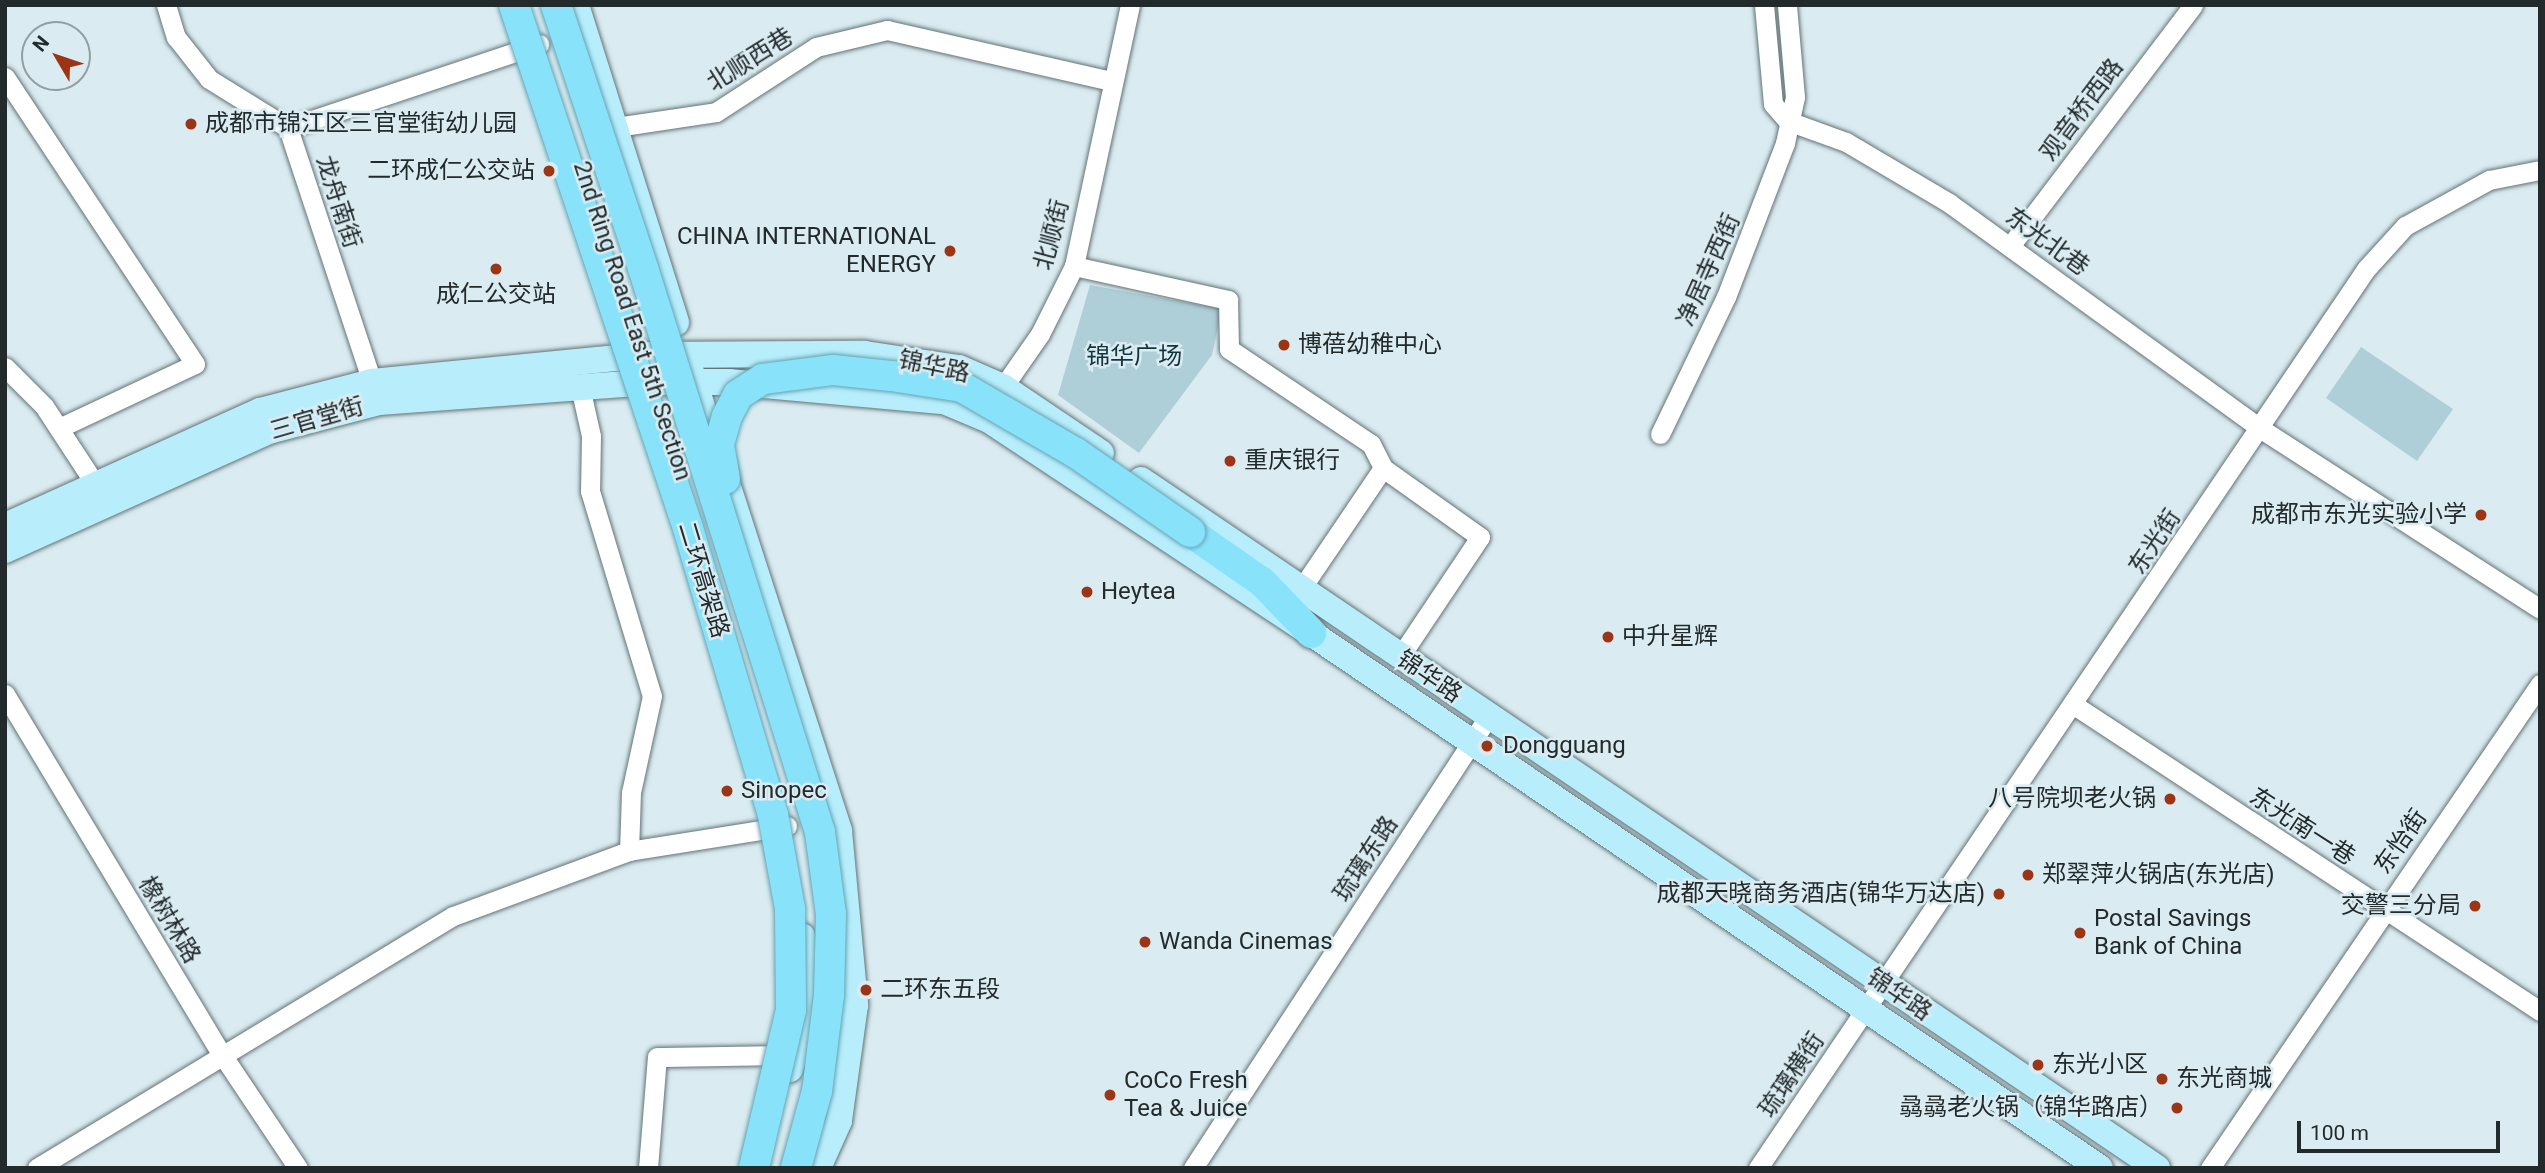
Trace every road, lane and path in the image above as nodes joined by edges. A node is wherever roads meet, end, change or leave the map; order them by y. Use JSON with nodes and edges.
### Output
{"nodes":[{"id":1,"x":166,"y":5,"type":"edge"},
{"id":2,"x":514,"y":5,"type":"edge"},
{"id":3,"x":529,"y":5,"type":"edge"},
{"id":4,"x":555,"y":5,"type":"edge"},
{"id":5,"x":576,"y":5,"type":"edge"},
{"id":6,"x":1129,"y":5,"type":"edge"},
{"id":7,"x":1764,"y":5,"type":"edge"},
{"id":8,"x":1787,"y":5,"type":"edge"},
{"id":9,"x":2193,"y":5,"type":"edge"},
{"id":10,"x":541,"y":43,"type":"junction"},
{"id":11,"x":5,"y":77,"type":"edge"},
{"id":12,"x":1112,"y":81,"type":"junction"},
{"id":13,"x":1788,"y":121,"type":"junction"},
{"id":14,"x":615,"y":127,"type":"junction"},
{"id":15,"x":288,"y":128,"type":"junction"},
{"id":16,"x":2540,"y":170,"type":"edge"},
{"id":17,"x":2011,"y":245,"type":"junction"},
{"id":18,"x":1074,"y":266,"type":"junction"},
{"id":19,"x":646,"y":355,"type":"junction"},
{"id":20,"x":685,"y":355,"type":"junction"},
{"id":21,"x":5,"y":367,"type":"edge"},
{"id":22,"x":372,"y":382,"type":"junction"},
{"id":23,"x":653,"y":382,"type":"junction"},
{"id":24,"x":695,"y":384,"type":"junction"},
{"id":25,"x":580,"y":387,"type":"junction"},
{"id":26,"x":1003,"y":387,"type":"junction"},
{"id":27,"x":58,"y":428,"type":"junction"},
{"id":28,"x":2261,"y":429,"type":"junction"},
{"id":29,"x":1660,"y":434,"type":"dead end"},
{"id":30,"x":1383,"y":468,"type":"junction"},
{"id":31,"x":95,"y":484,"type":"junction"},
{"id":32,"x":5,"y":526,"type":"edge"},
{"id":33,"x":5,"y":550,"type":"edge"},
{"id":34,"x":1301,"y":589,"type":"junction"},
{"id":35,"x":2540,"y":610,"type":"edge"},
{"id":36,"x":1311,"y":633,"type":"junction"},
{"id":37,"x":1403,"y":652,"type":"dead end"},
{"id":38,"x":2540,"y":684,"type":"edge"},
{"id":39,"x":5,"y":694,"type":"edge"},
{"id":40,"x":2074,"y":705,"type":"junction"},
{"id":41,"x":786,"y":716,"type":"junction"},
{"id":42,"x":1489,"y":717,"type":"junction"},
{"id":43,"x":1471,"y":743,"type":"junction"},
{"id":44,"x":788,"y":826,"type":"junction"},
{"id":45,"x":629,"y":851,"type":"junction"},
{"id":46,"x":2384,"y":910,"type":"junction"},
{"id":47,"x":1883,"y":984,"type":"junction"},
{"id":48,"x":1866,"y":1010,"type":"junction"},
{"id":49,"x":2540,"y":1011,"type":"edge"},
{"id":50,"x":221,"y":1053,"type":"junction"},
{"id":51,"x":795,"y":1055,"type":"junction"},
{"id":52,"x":37,"y":1168,"type":"edge"},
{"id":53,"x":298,"y":1168,"type":"edge"},
{"id":54,"x":648,"y":1168,"type":"edge"},
{"id":55,"x":754,"y":1168,"type":"edge"},
{"id":56,"x":763,"y":1168,"type":"edge"},
{"id":57,"x":796,"y":1168,"type":"edge"},
{"id":58,"x":818,"y":1168,"type":"edge"},
{"id":59,"x":1193,"y":1168,"type":"edge"},
{"id":60,"x":1758,"y":1168,"type":"edge"},
{"id":61,"x":2099,"y":1168,"type":"edge"},
{"id":62,"x":2157,"y":1168,"type":"edge"},
{"id":63,"x":2210,"y":1168,"type":"edge"}],
"edges":[{"from":1,"to":15,"type":"street"},
{"from":2,"to":55,"type":"highway","name":"二环高架路","bridge":true},
{"from":3,"to":10,"type":"main road","name":"2nd Ring Road East 5th Section"},
{"from":4,"to":41,"type":"highway","name":"二环高架路","bridge":true},
{"from":5,"to":14,"type":"main road","name":"2nd Ring Road East 5th Section"},
{"from":6,"to":12,"type":"street","name":"北顺街"},
{"from":7,"to":13,"type":"street"},
{"from":8,"to":13,"type":"street","name":"净居寺西街"},
{"from":9,"to":17,"type":"street","name":"观音桥西路"},
{"from":10,"to":15,"type":"street"},
{"from":10,"to":19,"type":"main road","name":"2nd Ring Road East 5th Section"},
{"from":11,"to":27,"type":"street"},
{"from":12,"to":14,"type":"street","name":"北顺西巷"},
{"from":12,"to":18,"type":"street","name":"北顺街"},
{"from":13,"to":17,"type":"street","name":"东光北巷"},
{"from":13,"to":29,"type":"street","name":"净居寺西街"},
{"from":14,"to":20,"type":"main road","name":"2nd Ring Road East 5th Section"},
{"from":15,"to":22,"type":"street","name":"龙舟南街"},
{"from":16,"to":28,"type":"street","name":"东光街"},
{"from":17,"to":28,"type":"street","name":"东光北巷"},
{"from":18,"to":26,"type":"street","name":"北顺街"},
{"from":18,"to":30,"type":"street"},
{"from":19,"to":20,"type":"main road","name":"锦华路"},
{"from":19,"to":22,"type":"main road","name":"三官堂街"},
{"from":19,"to":23,"type":"main road","name":"2nd Ring Road East 5th Section"},
{"from":20,"to":24,"type":"main road","name":"2nd Ring Road East 5th Section"},
{"from":20,"to":26,"type":"main road","name":"锦华路"},
{"from":21,"to":27,"type":"street"},
{"from":22,"to":31,"type":"main road","name":"三官堂街"},
{"from":23,"to":24,"type":"main road","name":"锦华路"},
{"from":23,"to":25,"type":"main road","name":"三官堂街"},
{"from":23,"to":44,"type":"main road","name":"2nd Ring Road East 5th Section"},
{"from":24,"to":36,"type":"main road","name":"锦华路"},
{"from":24,"to":58,"type":"main road","name":"2nd Ring Road East 5th Section"},
{"from":25,"to":33,"type":"main road","name":"三官堂街"},
{"from":25,"to":45,"type":"street"},
{"from":26,"to":34,"type":"main road","name":"锦华路"},
{"from":27,"to":31,"type":"street"},
{"from":28,"to":35,"type":"street","name":"东光北巷"},
{"from":28,"to":40,"type":"street","name":"东光街"},
{"from":30,"to":34,"type":"street"},
{"from":30,"to":37,"type":"street"},
{"from":31,"to":32,"type":"main road","name":"三官堂街"},
{"from":34,"to":42,"type":"main road","name":"锦华路"},
{"from":36,"to":41,"type":"highway","bridge":true},
{"from":36,"to":43,"type":"main road","name":"锦华路"},
{"from":38,"to":46,"type":"street","name":"东怡街"},
{"from":39,"to":50,"type":"street","name":"橡树林路"},
{"from":40,"to":46,"type":"street","name":"东光南一巷"},
{"from":40,"to":47,"type":"street","name":"东光街"},
{"from":41,"to":57,"type":"highway","name":"二环高架路","bridge":true},
{"from":42,"to":43,"type":"street","name":"琉璃东路"},
{"from":42,"to":47,"type":"main road","name":"锦华路"},
{"from":43,"to":48,"type":"main road","name":"锦华路"},
{"from":43,"to":59,"type":"street","name":"琉璃东路"},
{"from":44,"to":45,"type":"street"},
{"from":44,"to":51,"type":"main road","name":"2nd Ring Road East 5th Section"},
{"from":45,"to":50,"type":"street"},
{"from":46,"to":49,"type":"street","name":"东光南一巷"},
{"from":46,"to":63,"type":"street","name":"东怡街"},
{"from":47,"to":48,"type":"street","name":"东光街"},
{"from":47,"to":62,"type":"main road","name":"锦华路"},
{"from":48,"to":60,"type":"street","name":"琉璃横街"},
{"from":48,"to":61,"type":"main road","name":"锦华路"},
{"from":50,"to":52,"type":"street"},
{"from":50,"to":53,"type":"street","name":"橡树林路"},
{"from":51,"to":54,"type":"street"},
{"from":51,"to":56,"type":"main road","name":"2nd Ring Road East 5th Section"}]}
